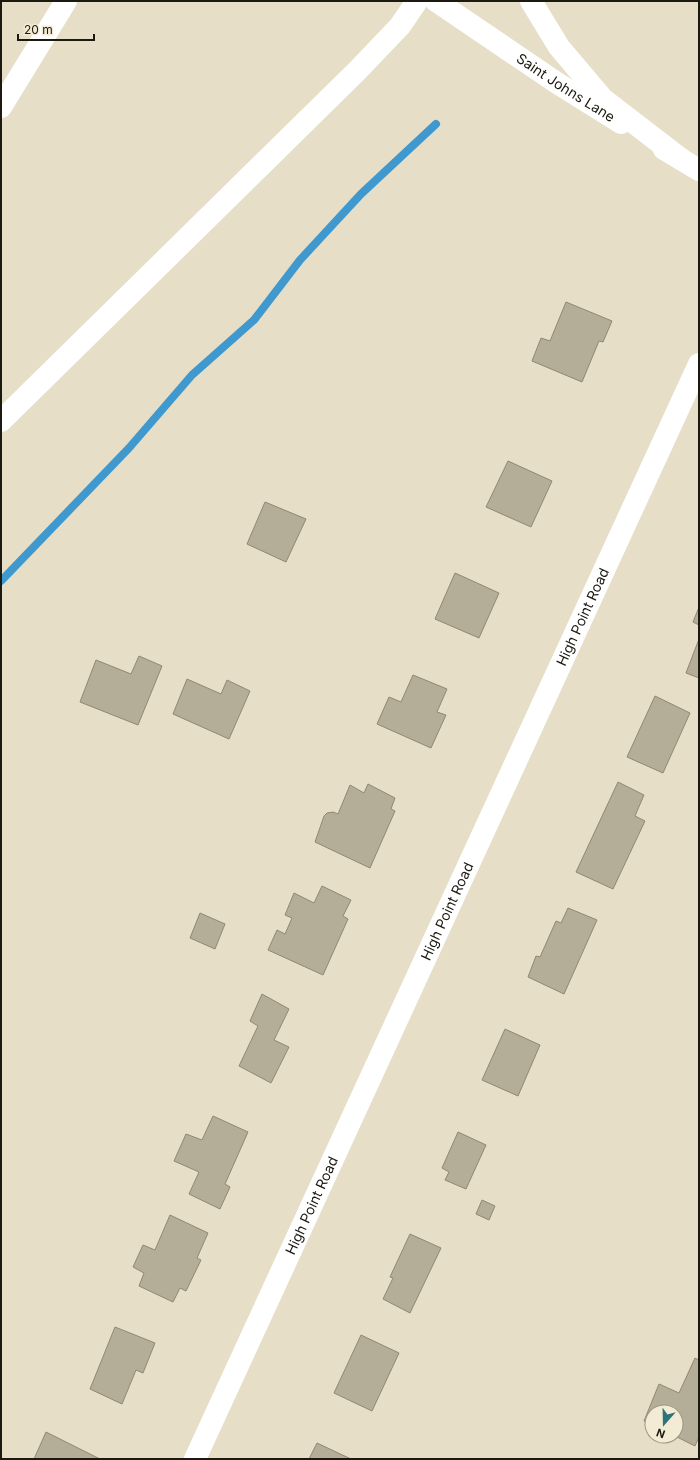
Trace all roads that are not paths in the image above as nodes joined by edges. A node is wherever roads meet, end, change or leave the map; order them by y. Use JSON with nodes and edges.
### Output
{"nodes":[{"id":1,"x":66,"y":1,"type":"edge"},
{"id":2,"x":417,"y":1,"type":"edge"},
{"id":3,"x":436,"y":1,"type":"edge"},
{"id":4,"x":531,"y":1,"type":"edge"},
{"id":5,"x":1,"y":107,"type":"edge"},
{"id":6,"x":690,"y":165,"type":"edge"},
{"id":7,"x":699,"y":364,"type":"edge"},
{"id":8,"x":1,"y":421,"type":"edge"},
{"id":9,"x":195,"y":1459,"type":"edge"}],
"edges":[{"from":1,"to":5,"type":"main road"},
{"from":2,"to":8,"type":"main road"},
{"from":3,"to":6,"type":"main road","name":"Saint Johns Lane"},
{"from":4,"to":6,"type":"main road"},
{"from":7,"to":9,"type":"main road","name":"High Point Road"}]}
